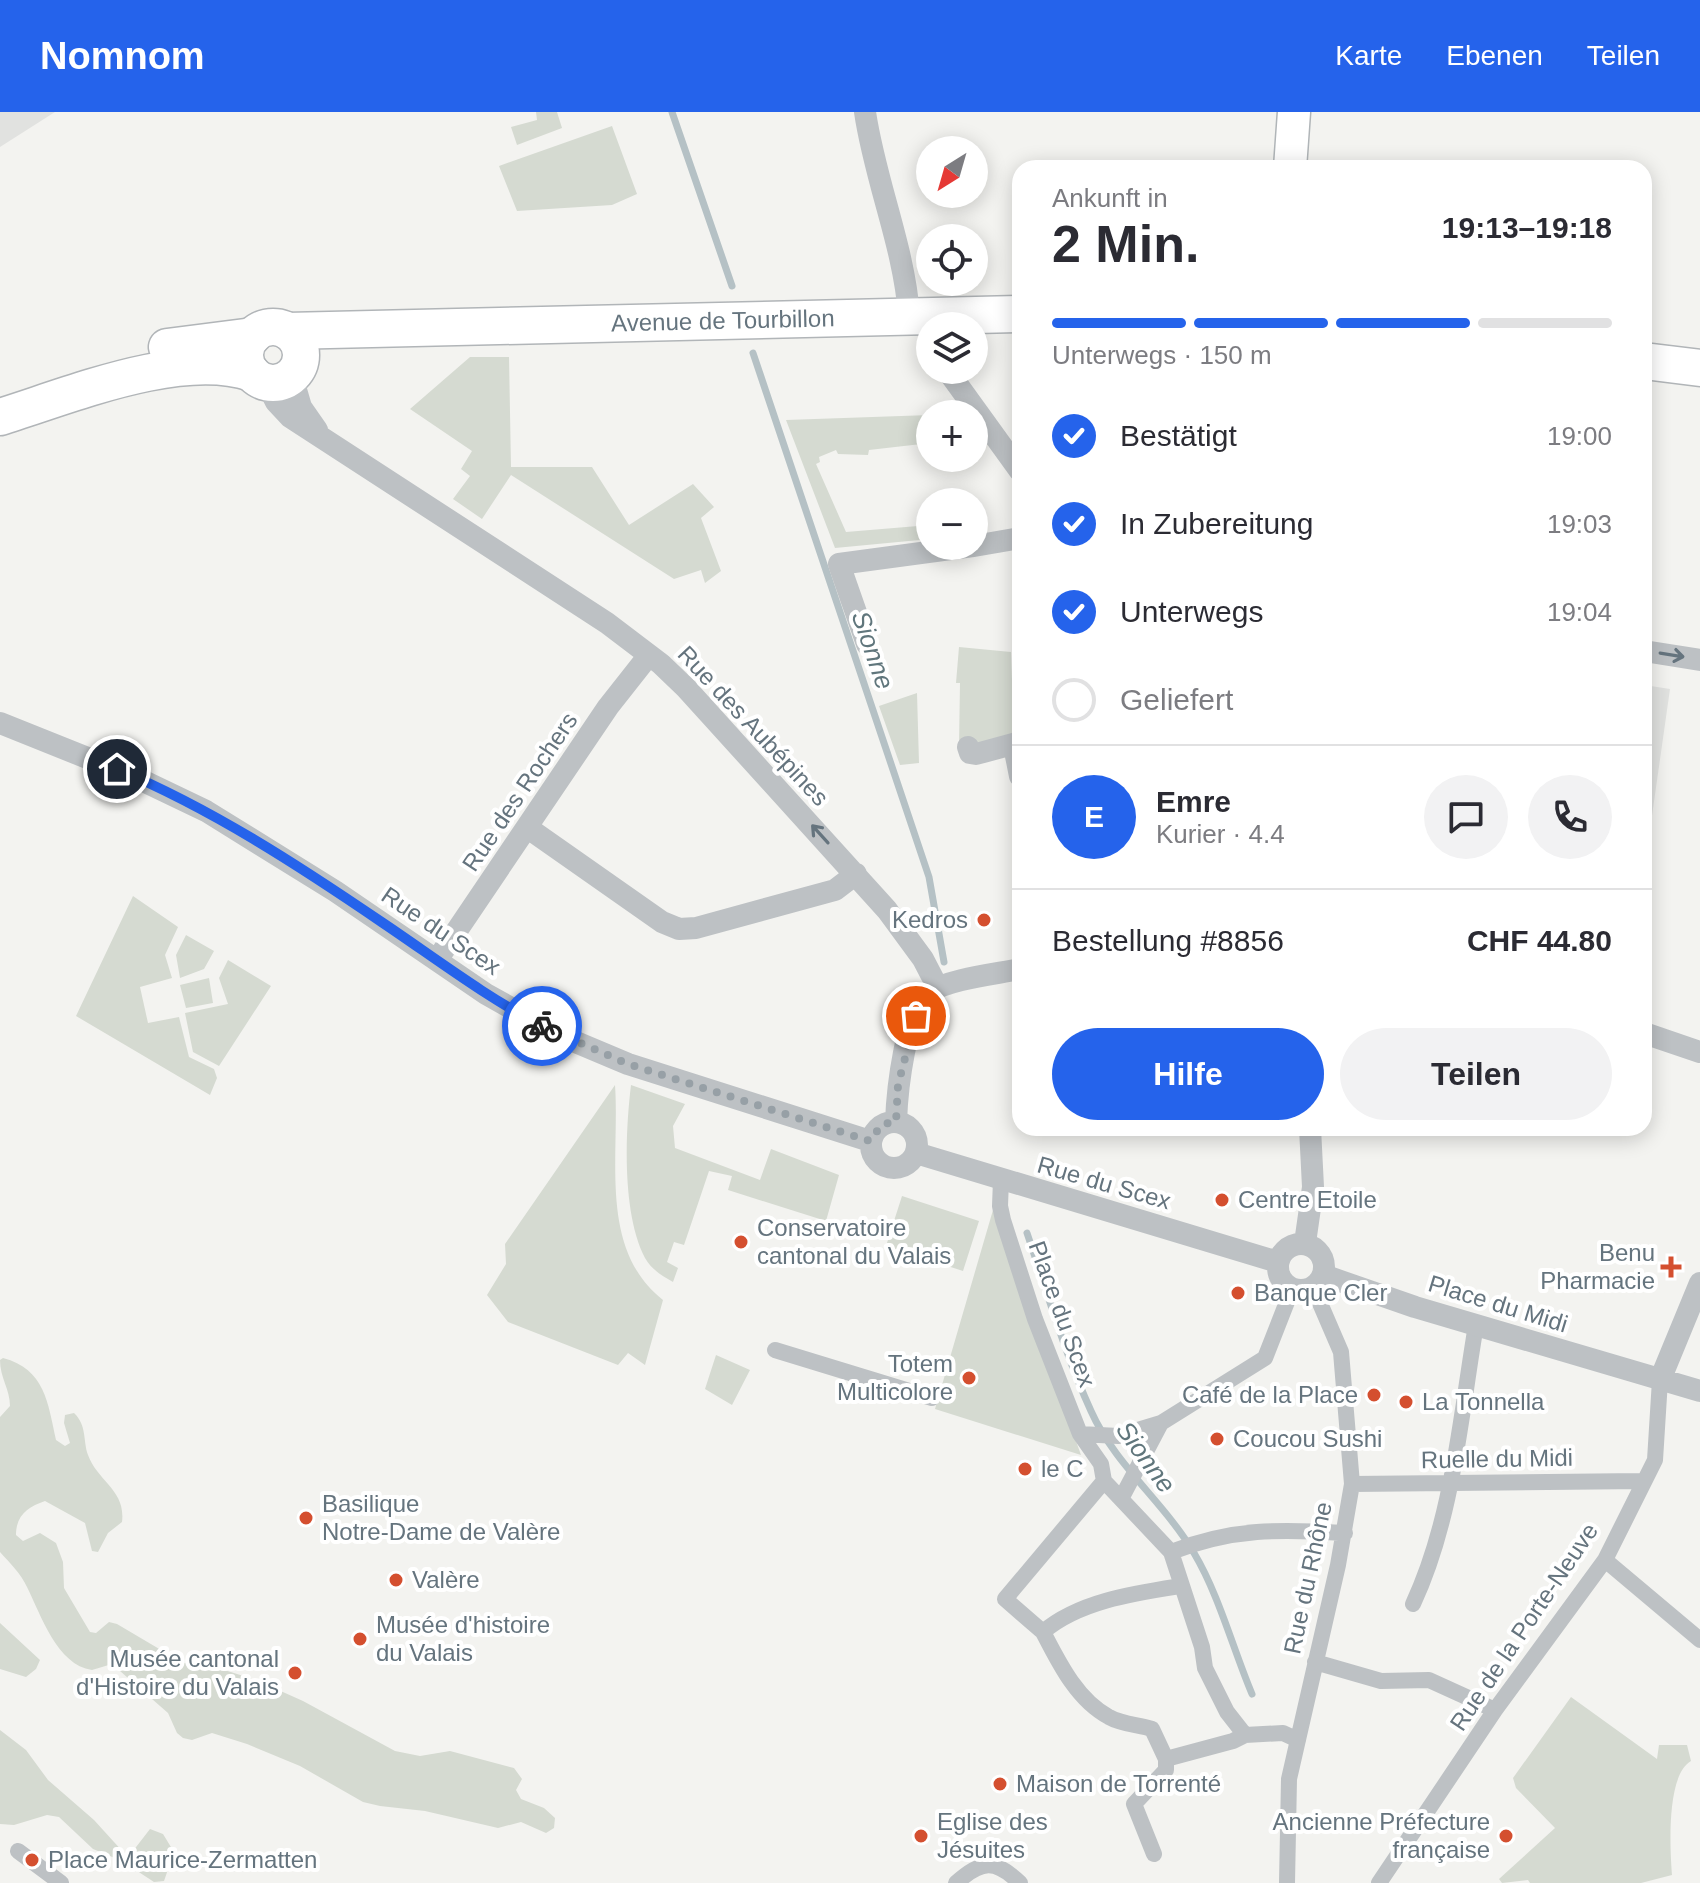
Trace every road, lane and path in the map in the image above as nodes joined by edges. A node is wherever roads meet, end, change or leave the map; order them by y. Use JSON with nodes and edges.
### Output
{"nodes":[{"id":1,"x":865,"y":112,"type":"edge"},
{"id":2,"x":1294,"y":112,"type":"edge"},
{"id":3,"x":1291,"y":160,"type":"edge"},
{"id":4,"x":925,"y":312,"type":"edge"},
{"id":5,"x":1012,"y":314,"type":"edge"},
{"id":6,"x":988,"y":316,"type":"edge"},
{"id":7,"x":916,"y":319,"type":"edge"},
{"id":8,"x":428,"y":329,"type":"junction"},
{"id":9,"x":270,"y":334,"type":"junction"},
{"id":10,"x":1652,"y":362,"type":"edge"},
{"id":11,"x":1699,"y":368,"type":"edge"},
{"id":12,"x":277,"y":374,"type":"junction"},
{"id":13,"x":957,"y":384,"type":"edge"},
{"id":14,"x":0,"y":393,"type":"edge"},
{"id":15,"x":0,"y":417,"type":"edge"},
{"id":16,"x":1012,"y":460,"type":"edge"},
{"id":17,"x":1012,"y":539,"type":"edge"},
{"id":18,"x":988,"y":544,"type":"edge"},
{"id":19,"x":916,"y":554,"type":"edge"},
{"id":20,"x":867,"y":644,"type":"dead end"},
{"id":21,"x":1652,"y":652,"type":"edge"},
{"id":22,"x":649,"y":655,"type":"junction"},
{"id":23,"x":1700,"y":660,"type":"edge"},
{"id":24,"x":0,"y":723,"type":"edge"},
{"id":25,"x":971,"y":757,"type":"dead end"},
{"id":26,"x":1012,"y":757,"type":"edge"},
{"id":27,"x":528,"y":828,"type":"junction"},
{"id":28,"x":856,"y":874,"type":"junction"},
{"id":29,"x":437,"y":960,"type":"junction"},
{"id":30,"x":1012,"y":971,"type":"edge"},
{"id":31,"x":938,"y":988,"type":"junction"},
{"id":32,"x":1652,"y":1036,"type":"edge"},
{"id":33,"x":1700,"y":1052,"type":"edge"},
{"id":34,"x":896,"y":1122,"type":"junction"},
{"id":35,"x":1310,"y":1136,"type":"edge"},
{"id":36,"x":870,"y":1141,"type":"junction"},
{"id":37,"x":916,"y":1153,"type":"junction"},
{"id":38,"x":1001,"y":1180,"type":"junction"},
{"id":39,"x":1305,"y":1243,"type":"junction"},
{"id":40,"x":1278,"y":1262,"type":"junction"},
{"id":41,"x":1700,"y":1283,"type":"edge"},
{"id":42,"x":1309,"y":1284,"type":"junction"},
{"id":43,"x":1476,"y":1325,"type":"junction"},
{"id":44,"x":775,"y":1350,"type":"dead end"},
{"id":45,"x":1660,"y":1380,"type":"junction"},
{"id":46,"x":1700,"y":1391,"type":"edge"},
{"id":47,"x":932,"y":1398,"type":"dead end"},
{"id":48,"x":1161,"y":1423,"type":"junction"},
{"id":49,"x":1080,"y":1434,"type":"junction"},
{"id":50,"x":1104,"y":1481,"type":"junction"},
{"id":51,"x":1642,"y":1481,"type":"junction"},
{"id":52,"x":1352,"y":1484,"type":"junction"},
{"id":53,"x":1450,"y":1485,"type":"junction"},
{"id":54,"x":1122,"y":1497,"type":"junction"},
{"id":55,"x":1345,"y":1533,"type":"junction"},
{"id":56,"x":1171,"y":1552,"type":"junction"},
{"id":57,"x":1605,"y":1560,"type":"junction"},
{"id":58,"x":1181,"y":1586,"type":"junction"},
{"id":59,"x":1413,"y":1604,"type":"dead end"},
{"id":60,"x":1043,"y":1632,"type":"junction"},
{"id":61,"x":1700,"y":1640,"type":"edge"},
{"id":62,"x":1315,"y":1662,"type":"junction"},
{"id":63,"x":1495,"y":1710,"type":"junction"},
{"id":64,"x":1245,"y":1735,"type":"junction"},
{"id":65,"x":1298,"y":1740,"type":"junction"},
{"id":66,"x":1166,"y":1759,"type":"junction"},
{"id":67,"x":18,"y":1851,"type":"dead end"},
{"id":68,"x":1154,"y":1854,"type":"dead end"},
{"id":69,"x":61,"y":1883,"type":"edge"},
{"id":70,"x":956,"y":1883,"type":"edge"},
{"id":71,"x":1020,"y":1883,"type":"edge"},
{"id":72,"x":1287,"y":1883,"type":"edge"},
{"id":73,"x":1379,"y":1883,"type":"edge"}],
"edges":[{"from":1,"to":4,"type":"street"},
{"from":2,"to":3,"type":"main road"},
{"from":5,"to":6,"type":"main road","name":"Avenue de Tourbillon"},
{"from":7,"to":8,"type":"main road","name":"Avenue de Tourbillon"},
{"from":8,"to":9,"type":"main road","name":"Avenue de Tourbillon"},
{"from":8,"to":12,"type":"main road","name":"Avenue de Tourbillon"},
{"from":9,"to":12,"type":"main road"},
{"from":9,"to":12,"type":"main road"},
{"from":9,"to":14,"type":"main road","name":"Avenue de Tourbillon"},
{"from":10,"to":11,"type":"main road"},
{"from":12,"to":15,"type":"main road"},
{"from":12,"to":22,"type":"street","name":"Rue des Aubépines"},
{"from":13,"to":16,"type":"street"},
{"from":17,"to":18,"type":"street"},
{"from":19,"to":20,"type":"street"},
{"from":21,"to":23,"type":"street","one_way":true},
{"from":22,"to":27,"type":"street","name":"Rue des Rochers"},
{"from":28,"to":22,"type":"street","name":"Rue des Aubépines","one_way":true},
{"from":24,"to":29,"type":"street","name":"Rue du Scex"},
{"from":25,"to":26,"type":"street"},
{"from":27,"to":28,"type":"street"},
{"from":27,"to":29,"type":"street","name":"Rue des Rochers"},
{"from":28,"to":31,"type":"street","name":"Rue des Aubépines"},
{"from":29,"to":36,"type":"street","name":"Rue du Scex"},
{"from":30,"to":31,"type":"street"},
{"from":31,"to":34,"type":"street"},
{"from":32,"to":33,"type":"street"},
{"from":34,"to":36,"type":"street"},
{"from":34,"to":37,"type":"street"},
{"from":35,"to":39,"type":"street"},
{"from":36,"to":37,"type":"street"},
{"from":37,"to":38,"type":"street","name":"Rue du Scex"},
{"from":38,"to":40,"type":"street","name":"Rue du Scex"},
{"from":38,"to":49,"type":"street","name":"Place du Scex"},
{"from":39,"to":40,"type":"street"},
{"from":39,"to":42,"type":"street"},
{"from":40,"to":42,"type":"street"},
{"from":41,"to":45,"type":"street"},
{"from":42,"to":43,"type":"street","name":"Place du Midi"},
{"from":42,"to":48,"type":"street"},
{"from":42,"to":52,"type":"street","name":"Rue du Rhône"},
{"from":43,"to":45,"type":"street","name":"Place du Midi"},
{"from":43,"to":53,"type":"street"},
{"from":44,"to":47,"type":"street"},
{"from":45,"to":46,"type":"street","name":"Place du Midi"},
{"from":45,"to":51,"type":"street","name":"Rue de la Porte-Neuve"},
{"from":48,"to":49,"type":"street"},
{"from":48,"to":54,"type":"street"},
{"from":49,"to":50,"type":"street","name":"Place du Scex"},
{"from":50,"to":54,"type":"street","name":"Place du Scex"},
{"from":50,"to":60,"type":"street"},
{"from":51,"to":53,"type":"street","name":"Ruelle du Midi"},
{"from":51,"to":57,"type":"street","name":"Rue de la Porte-Neuve"},
{"from":52,"to":53,"type":"street","name":"Ruelle du Midi"},
{"from":52,"to":55,"type":"street","name":"Rue du Rhône"},
{"from":53,"to":59,"type":"street"},
{"from":54,"to":56,"type":"street","name":"Place du Scex"},
{"from":55,"to":56,"type":"street"},
{"from":55,"to":62,"type":"street","name":"Rue du Rhône"},
{"from":56,"to":58,"type":"street"},
{"from":57,"to":61,"type":"street"},
{"from":57,"to":63,"type":"street","name":"Rue de la Porte-Neuve"},
{"from":58,"to":60,"type":"street"},
{"from":58,"to":64,"type":"street"},
{"from":60,"to":66,"type":"street"},
{"from":62,"to":63,"type":"street"},
{"from":62,"to":65,"type":"street","name":"Rue du Rhône"},
{"from":63,"to":73,"type":"street","name":"Rue de la Porte-Neuve"},
{"from":64,"to":65,"type":"street"},
{"from":64,"to":66,"type":"street"},
{"from":65,"to":72,"type":"street","name":"Rue du Rhône"},
{"from":66,"to":68,"type":"street"},
{"from":67,"to":69,"type":"street"},
{"from":70,"to":71,"type":"street"}]}
